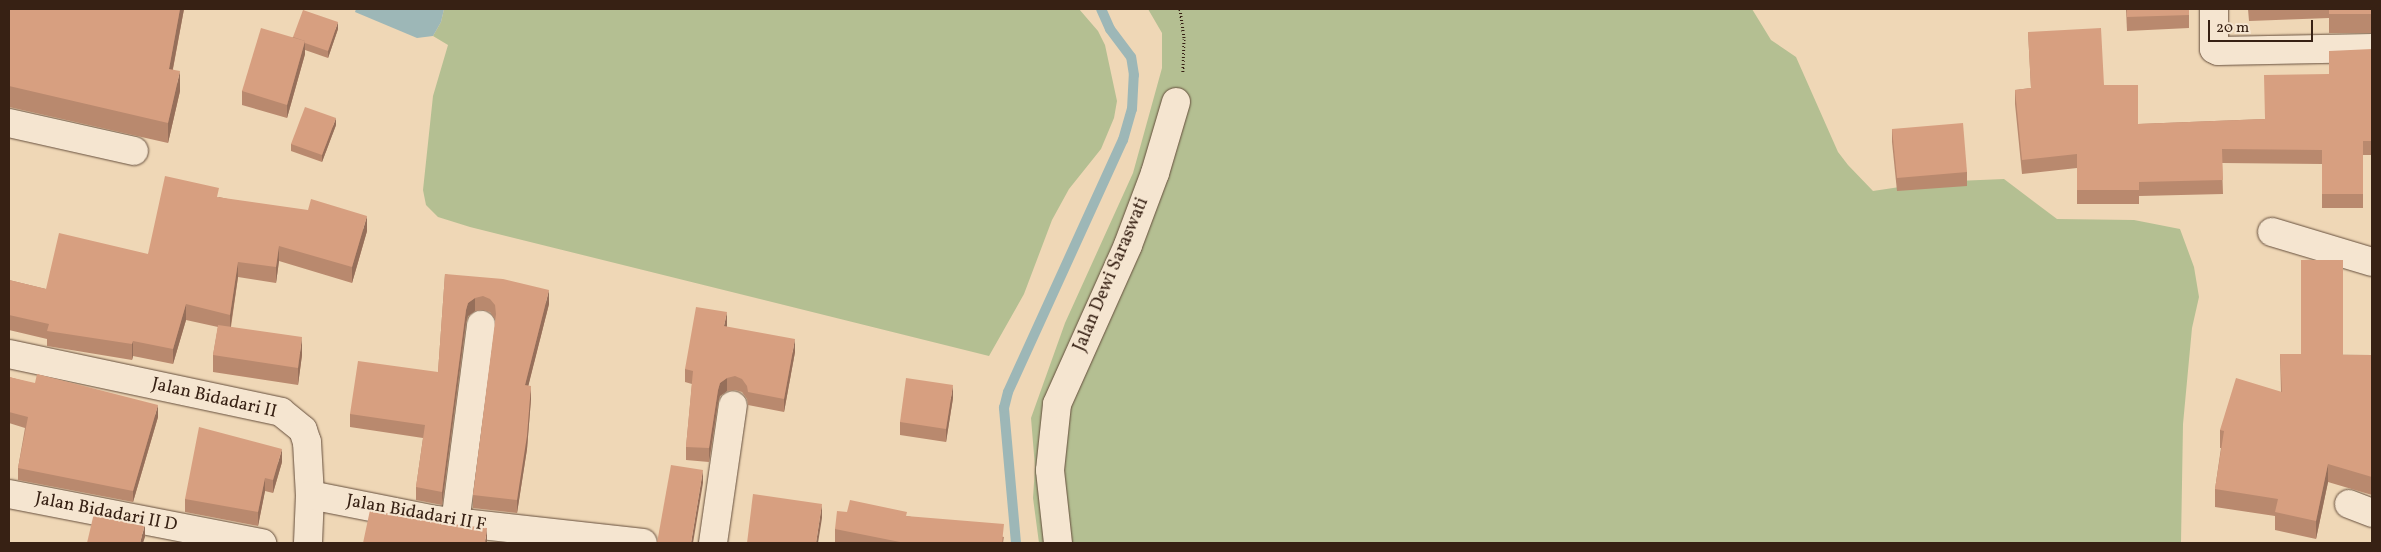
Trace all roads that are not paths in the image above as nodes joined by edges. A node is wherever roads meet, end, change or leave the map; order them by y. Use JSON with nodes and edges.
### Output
{"nodes":[{"id":1,"x":2214,"y":9,"type":"edge"},
{"id":2,"x":2372,"y":48,"type":"edge"},
{"id":3,"x":1176,"y":102,"type":"road end"},
{"id":4,"x":9,"y":123,"type":"edge"},
{"id":5,"x":134,"y":152,"type":"dead end"},
{"id":6,"x":2272,"y":232,"type":"dead end"},
{"id":7,"x":2372,"y":262,"type":"edge"},
{"id":8,"x":481,"y":325,"type":"dead end"},
{"id":9,"x":9,"y":354,"type":"edge"},
{"id":10,"x":733,"y":405,"type":"dead end"},
{"id":11,"x":9,"y":494,"type":"edge"},
{"id":12,"x":310,"y":495,"type":"junction"},
{"id":13,"x":455,"y":523,"type":"junction"},
{"id":14,"x":262,"y":543,"type":"edge"},
{"id":15,"x":308,"y":543,"type":"edge"},
{"id":16,"x":643,"y":543,"type":"edge"},
{"id":17,"x":713,"y":543,"type":"edge"},
{"id":18,"x":1058,"y":543,"type":"edge"}],
"edges":[{"from":1,"to":2,"type":"street"},
{"from":3,"to":18,"type":"street","name":"Jalan Dewi Saraswati"},
{"from":4,"to":5,"type":"street"},
{"from":6,"to":7,"type":"street"},
{"from":8,"to":13,"type":"street"},
{"from":9,"to":12,"type":"street","name":"Jalan Bidadari II"},
{"from":10,"to":17,"type":"street"},
{"from":11,"to":14,"type":"street","name":"Jalan Bidadari II D"},
{"from":12,"to":13,"type":"street","name":"Jalan Bidadari II F"},
{"from":12,"to":15,"type":"street","name":"Jalan Bidadari II"},
{"from":13,"to":16,"type":"street","name":"Jalan Bidadari II F"}]}
